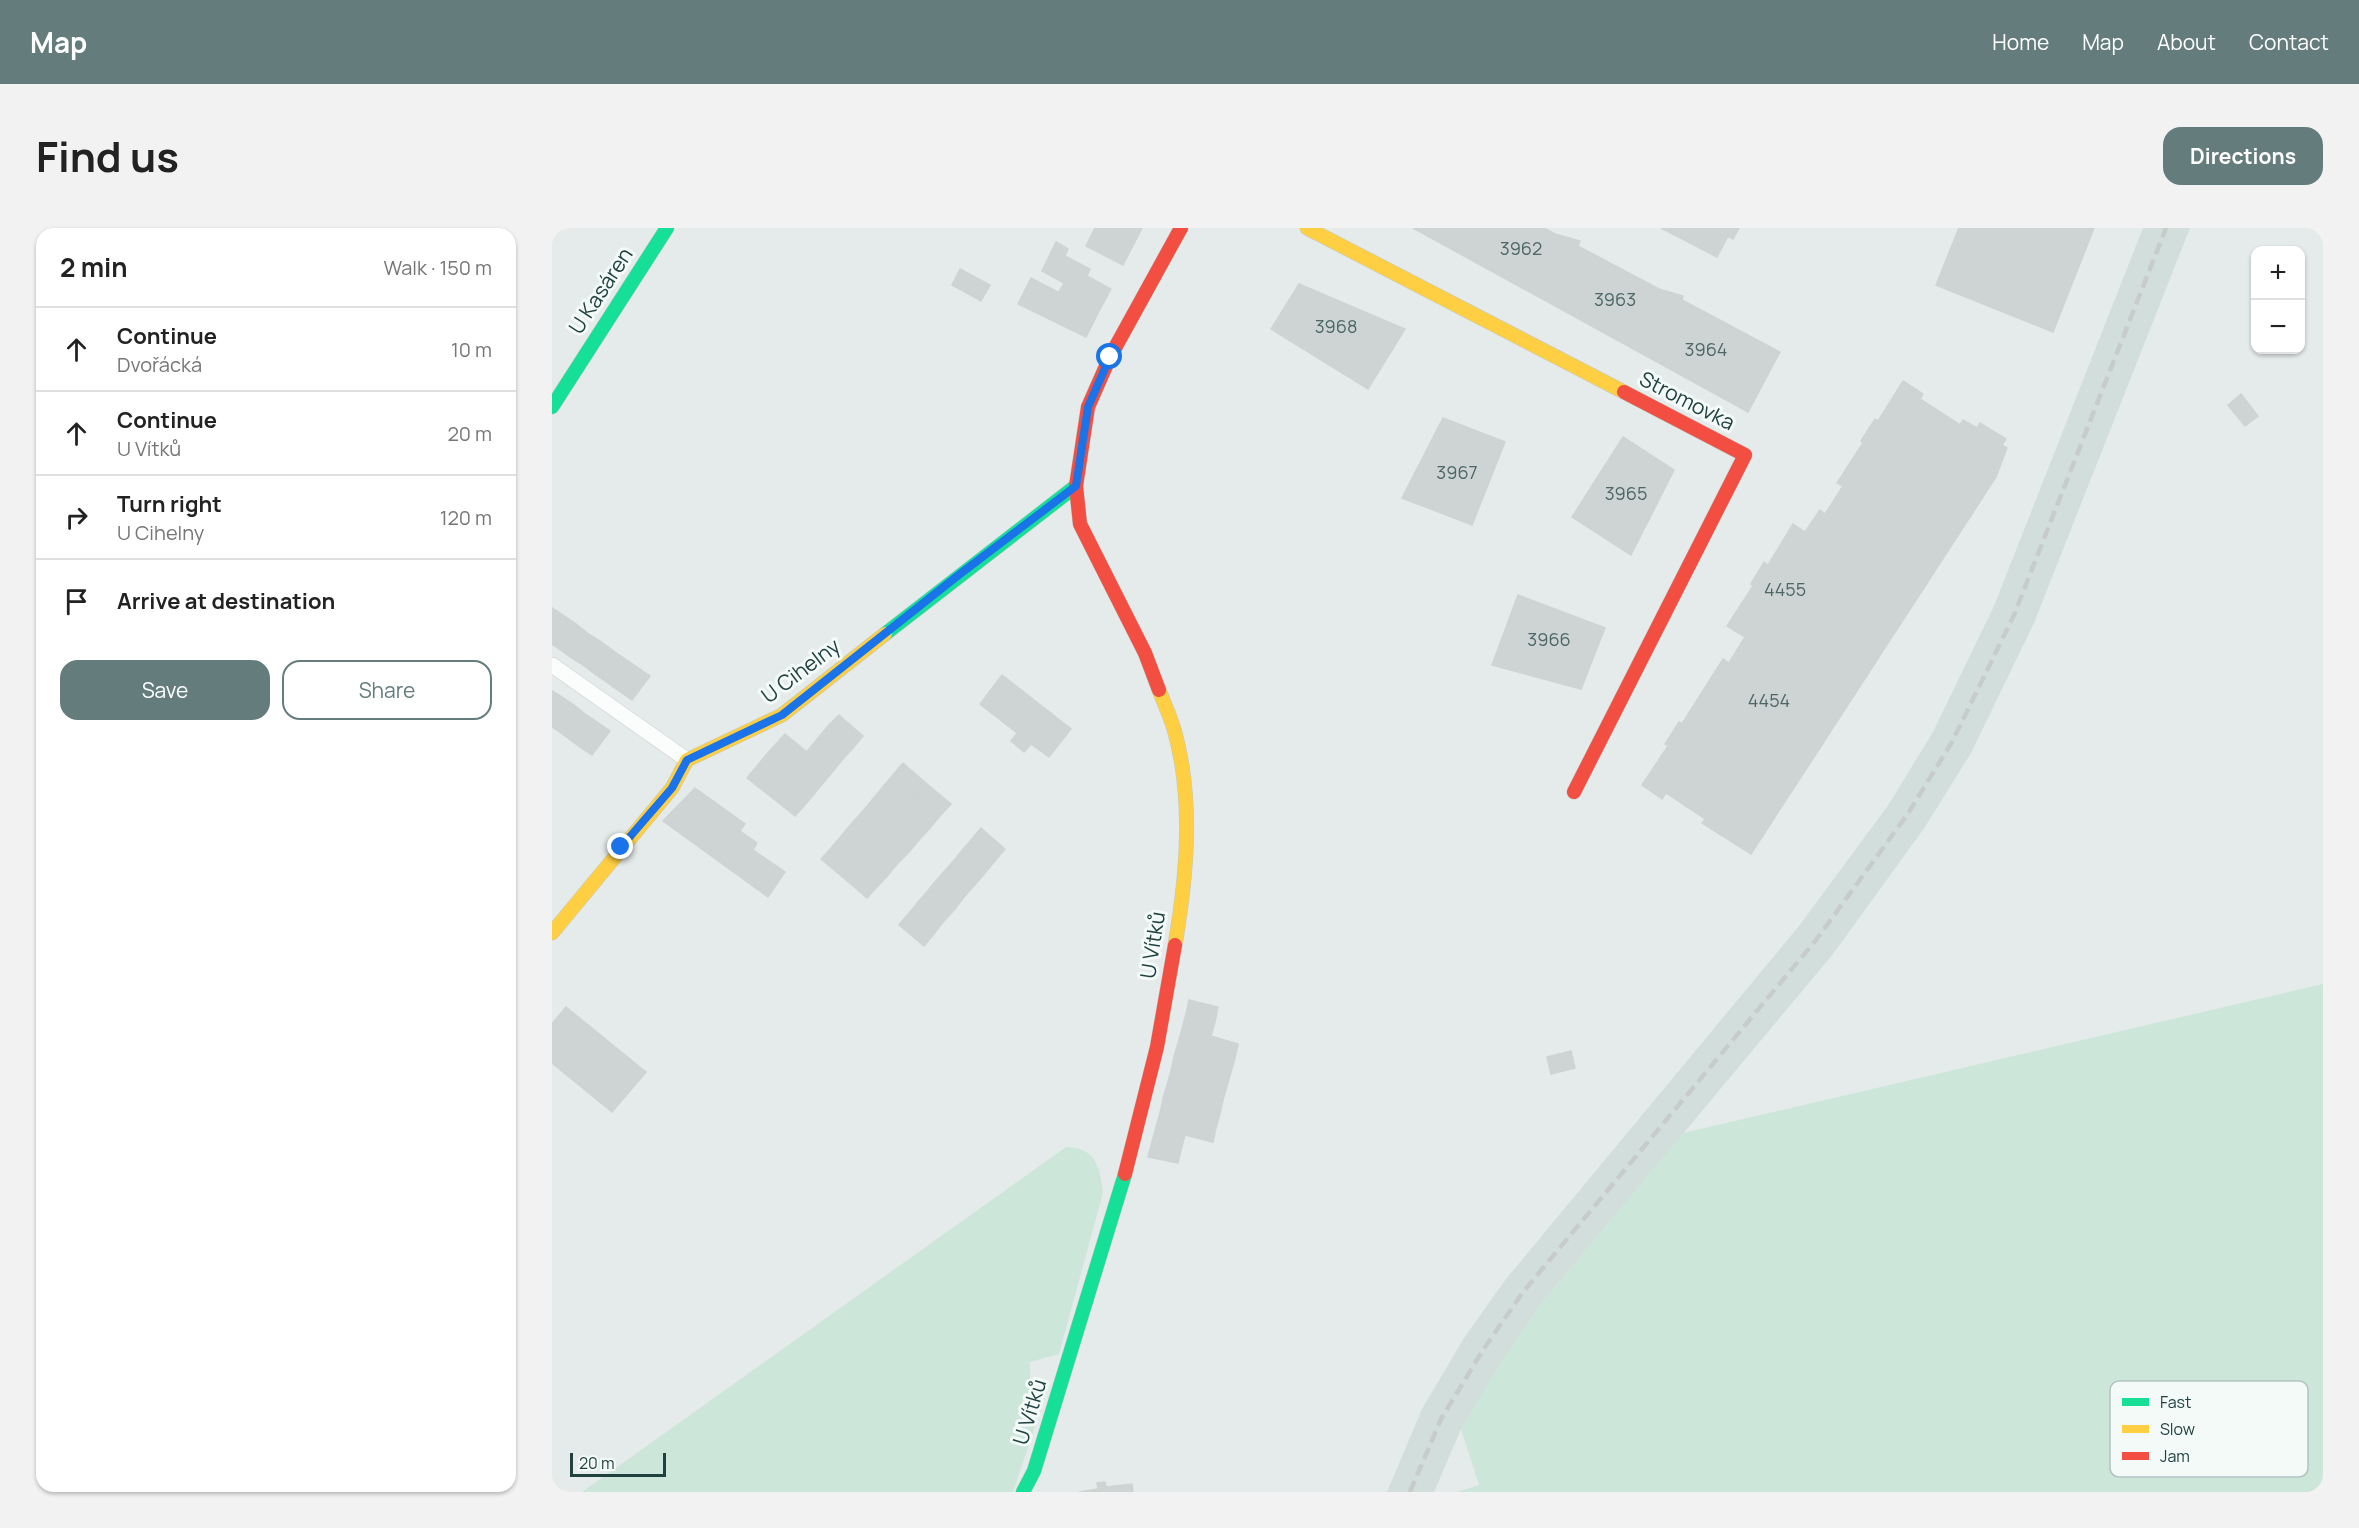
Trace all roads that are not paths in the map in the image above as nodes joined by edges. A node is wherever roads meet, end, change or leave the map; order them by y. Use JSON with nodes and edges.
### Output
{"nodes":[{"id":1,"x":666,"y":228,"type":"edge"},
{"id":2,"x":1181,"y":228,"type":"edge"},
{"id":3,"x":1307,"y":228,"type":"edge"},
{"id":4,"x":552,"y":407,"type":"edge"},
{"id":5,"x":1076,"y":486,"type":"junction"},
{"id":6,"x":552,"y":665,"type":"edge"},
{"id":7,"x":687,"y":760,"type":"junction"},
{"id":8,"x":1574,"y":792,"type":"dead end"},
{"id":9,"x":552,"y":933,"type":"edge"},
{"id":10,"x":1023,"y":1492,"type":"edge"}],
"edges":[{"from":1,"to":4,"type":"street","name":"U Kasáren"},
{"from":2,"to":5,"type":"street","name":"U Vítků"},
{"from":3,"to":8,"type":"street","name":"Stromovka"},
{"from":5,"to":7,"type":"street","name":"U Cihelny"},
{"from":5,"to":10,"type":"street","name":"U Vítků"},
{"from":6,"to":7,"type":"lane"},
{"from":7,"to":9,"type":"street"}]}
